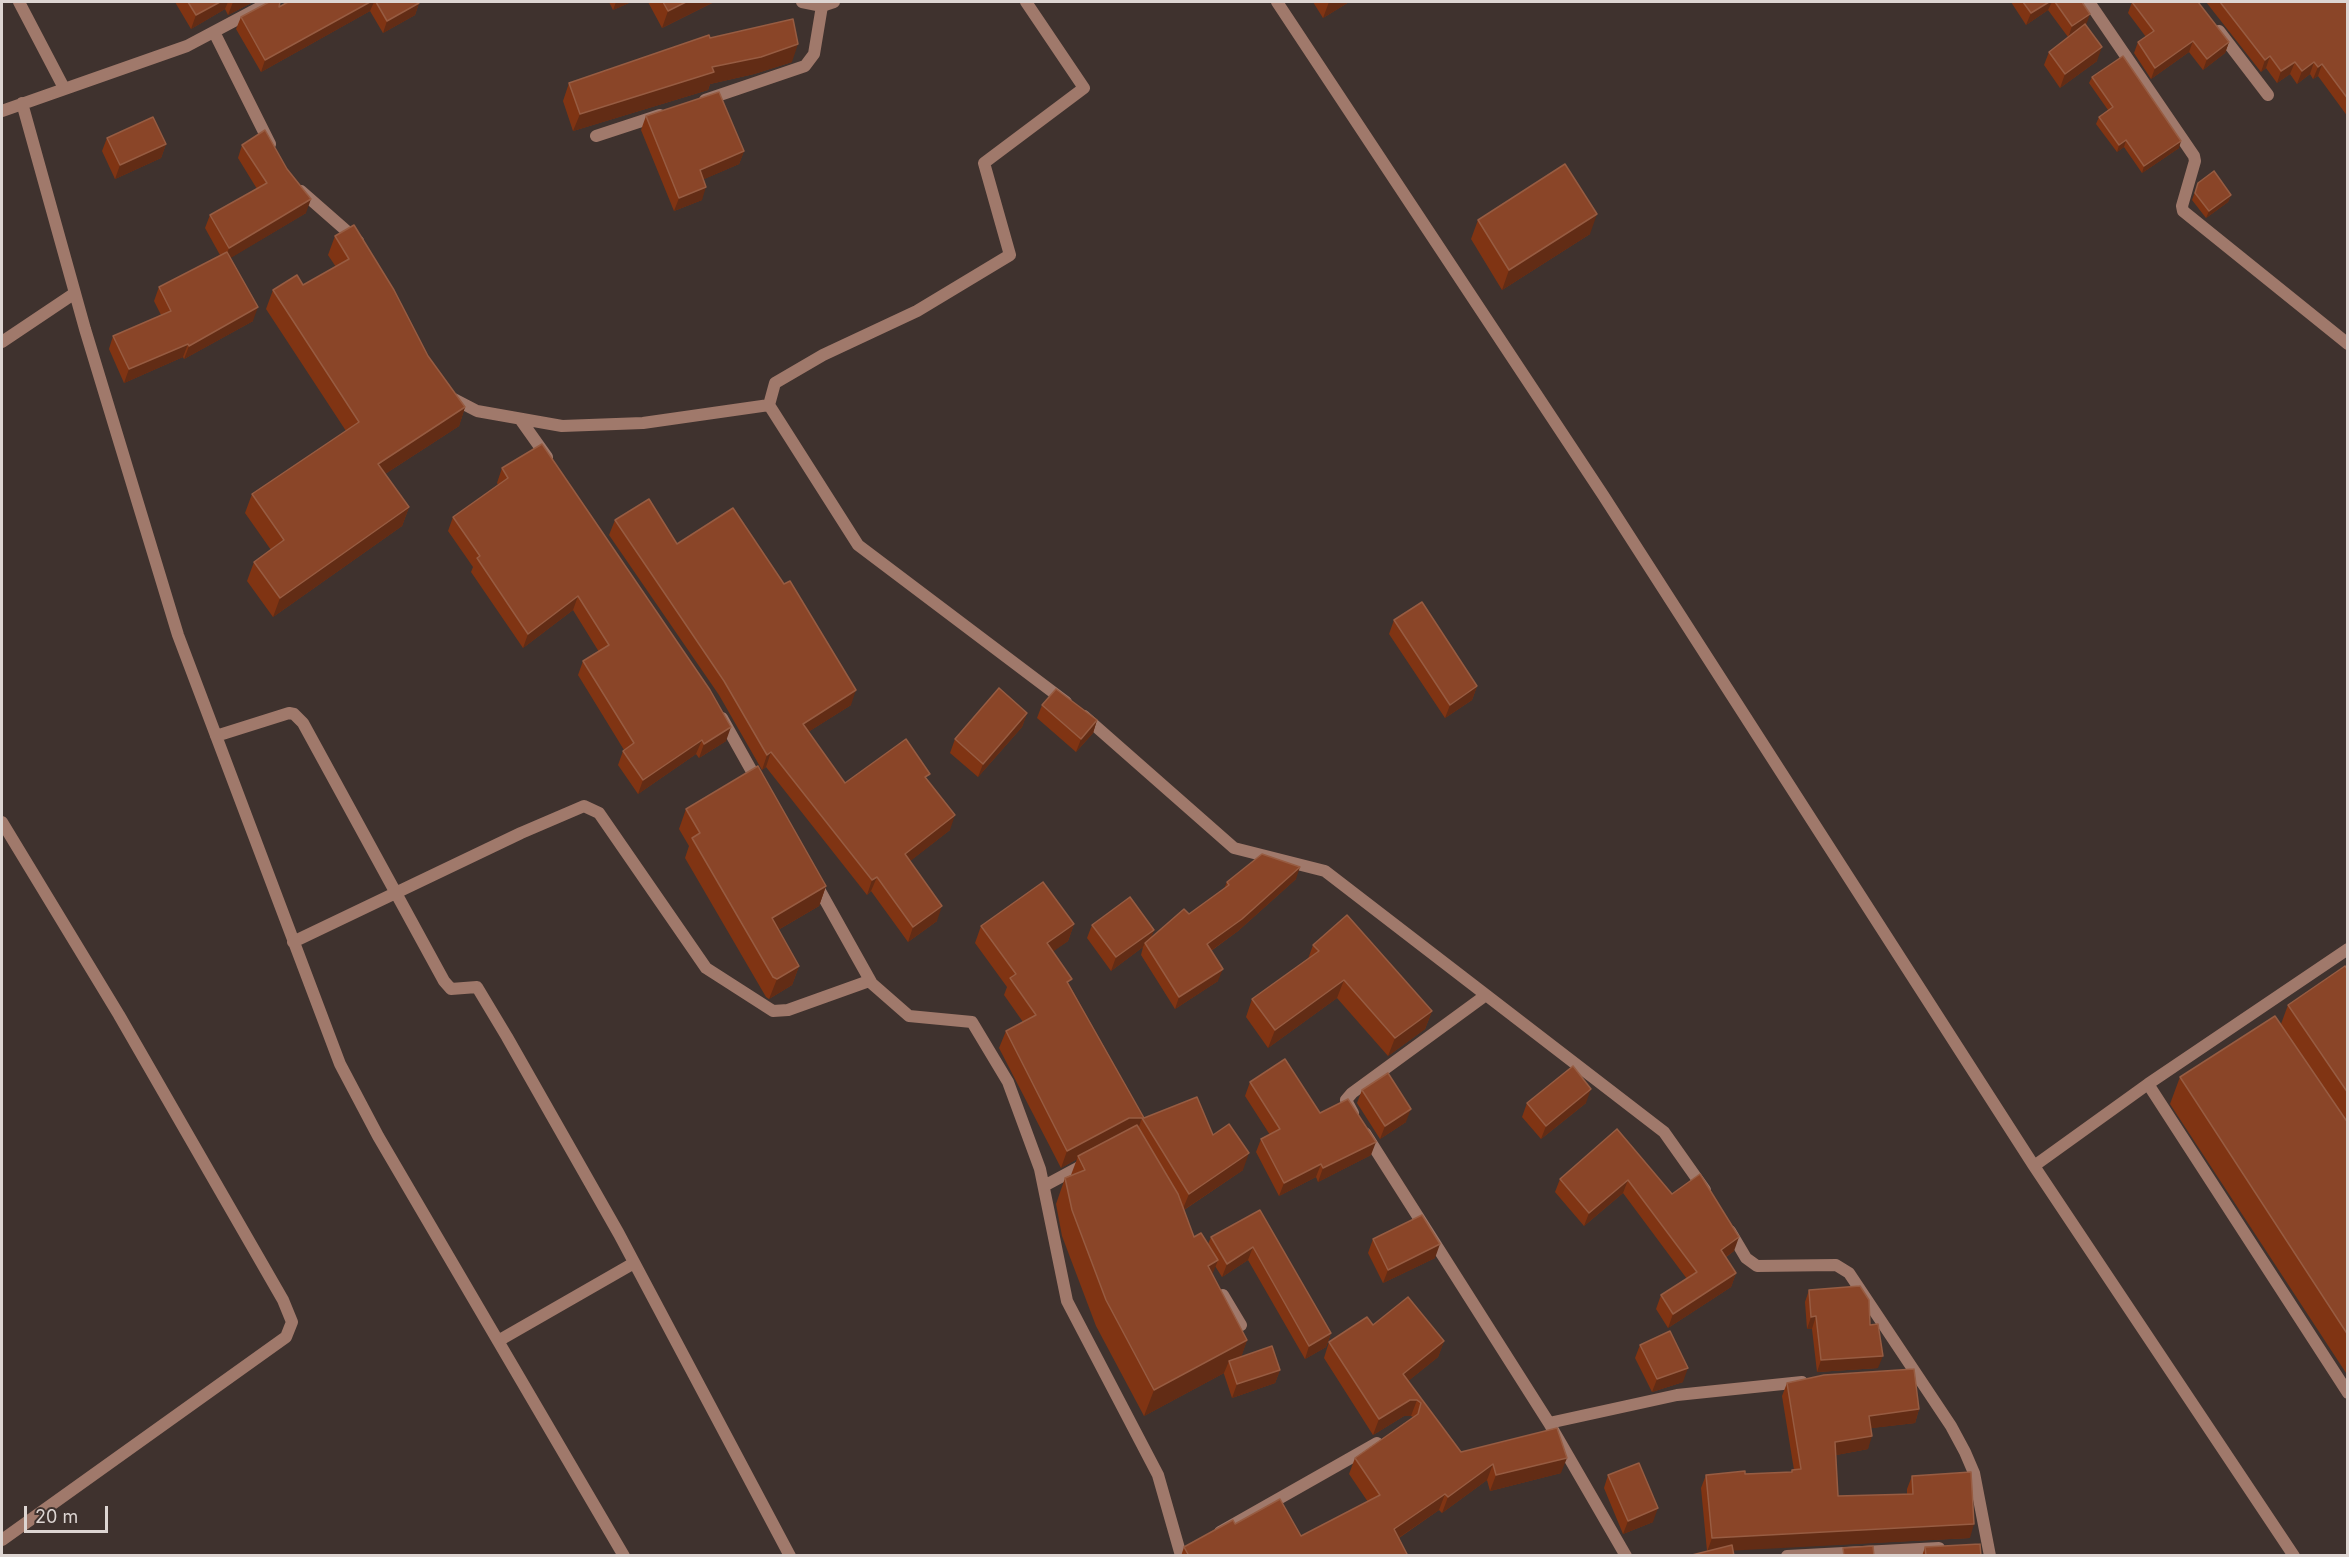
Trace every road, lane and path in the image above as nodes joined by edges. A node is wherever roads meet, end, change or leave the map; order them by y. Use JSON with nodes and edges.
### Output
{"nodes":[{"id":1,"x":19,"y":2,"type":"edge"},
{"id":2,"x":270,"y":2,"type":"edge"},
{"id":3,"x":802,"y":2,"type":"edge"},
{"id":4,"x":1026,"y":2,"type":"edge"},
{"id":5,"x":1276,"y":2,"type":"edge"},
{"id":6,"x":2089,"y":2,"type":"edge"},
{"id":7,"x":828,"y":4,"type":"edge"},
{"id":8,"x":2211,"y":20,"type":"edge"},
{"id":9,"x":214,"y":33,"type":"junction"},
{"id":10,"x":64,"y":88,"type":"junction"},
{"id":11,"x":2268,"y":95,"type":"dead end"},
{"id":12,"x":22,"y":103,"type":"junction"},
{"id":13,"x":698,"y":103,"type":"edge"},
{"id":14,"x":675,"y":110,"type":"edge"},
{"id":15,"x":2,"y":111,"type":"edge"},
{"id":16,"x":596,"y":136,"type":"dead end"},
{"id":17,"x":278,"y":158,"type":"edge"},
{"id":18,"x":289,"y":177,"type":"edge"},
{"id":19,"x":367,"y":253,"type":"edge"},
{"id":20,"x":75,"y":293,"type":"junction"},
{"id":21,"x":2346,"y":340,"type":"edge"},
{"id":22,"x":2,"y":342,"type":"edge"},
{"id":23,"x":442,"y":389,"type":"edge"},
{"id":24,"x":770,"y":405,"type":"junction"},
{"id":25,"x":520,"y":419,"type":"junction"},
{"id":26,"x":553,"y":466,"type":"edge"},
{"id":27,"x":718,"y":710,"type":"edge"},
{"id":28,"x":216,"y":736,"type":"junction"},
{"id":29,"x":765,"y":794,"type":"edge"},
{"id":30,"x":2,"y":822,"type":"edge"},
{"id":31,"x":806,"y":867,"type":"edge"},
{"id":32,"x":393,"y":892,"type":"junction"},
{"id":33,"x":293,"y":942,"type":"junction"},
{"id":34,"x":2348,"y":949,"type":"edge"},
{"id":35,"x":871,"y":982,"type":"junction"},
{"id":36,"x":1486,"y":995,"type":"junction"},
{"id":37,"x":2148,"y":1084,"type":"junction"},
{"id":38,"x":1096,"y":1158,"type":"edge"},
{"id":39,"x":2034,"y":1167,"type":"junction"},
{"id":40,"x":1044,"y":1186,"type":"junction"},
{"id":41,"x":1712,"y":1202,"type":"edge"},
{"id":42,"x":1724,"y":1220,"type":"edge"},
{"id":43,"x":634,"y":1263,"type":"junction"},
{"id":44,"x":1217,"y":1284,"type":"edge"},
{"id":45,"x":1240,"y":1325,"type":"edge"},
{"id":46,"x":498,"y":1341,"type":"junction"},
{"id":47,"x":1814,"y":1381,"type":"edge"},
{"id":48,"x":2348,"y":1393,"type":"edge"},
{"id":49,"x":1549,"y":1424,"type":"junction"},
{"id":50,"x":1390,"y":1435,"type":"edge"},
{"id":51,"x":1211,"y":1536,"type":"edge"},
{"id":52,"x":2,"y":1540,"type":"edge"},
{"id":53,"x":1955,"y":1547,"type":"edge"},
{"id":54,"x":1985,"y":1549,"type":"edge"},
{"id":55,"x":1182,"y":1552,"type":"edge"},
{"id":56,"x":624,"y":1556,"type":"edge"},
{"id":57,"x":790,"y":1556,"type":"edge"},
{"id":58,"x":1626,"y":1556,"type":"edge"},
{"id":59,"x":1787,"y":1556,"type":"edge"},
{"id":60,"x":2294,"y":1556,"type":"edge"}],
"edges":[{"from":1,"to":10,"type":"street"},
{"from":2,"to":9,"type":"street"},
{"from":3,"to":7,"type":"street"},
{"from":4,"to":24,"type":"street"},
{"from":5,"to":39,"type":"street"},
{"from":6,"to":21,"type":"street"},
{"from":7,"to":13,"type":"street"},
{"from":8,"to":11,"type":"street"},
{"from":9,"to":10,"type":"street"},
{"from":9,"to":17,"type":"street"},
{"from":10,"to":12,"type":"street"},
{"from":12,"to":15,"type":"street"},
{"from":12,"to":20,"type":"street"},
{"from":14,"to":16,"type":"street"},
{"from":18,"to":19,"type":"street"},
{"from":20,"to":22,"type":"street"},
{"from":20,"to":28,"type":"street"},
{"from":23,"to":25,"type":"street"},
{"from":24,"to":25,"type":"street"},
{"from":24,"to":36,"type":"street"},
{"from":25,"to":26,"type":"street"},
{"from":27,"to":29,"type":"street"},
{"from":28,"to":32,"type":"street"},
{"from":28,"to":33,"type":"street"},
{"from":30,"to":52,"type":"street"},
{"from":31,"to":35,"type":"street"},
{"from":32,"to":33,"type":"street"},
{"from":32,"to":35,"type":"street"},
{"from":32,"to":43,"type":"street"},
{"from":33,"to":46,"type":"street"},
{"from":34,"to":37,"type":"street"},
{"from":35,"to":40,"type":"street"},
{"from":36,"to":41,"type":"street"},
{"from":36,"to":49,"type":"street"},
{"from":37,"to":39,"type":"street"},
{"from":37,"to":48,"type":"street"},
{"from":38,"to":40,"type":"street"},
{"from":39,"to":60,"type":"street"},
{"from":40,"to":55,"type":"street"},
{"from":42,"to":54,"type":"street"},
{"from":43,"to":46,"type":"street"},
{"from":43,"to":57,"type":"street"},
{"from":44,"to":45,"type":"street"},
{"from":46,"to":56,"type":"street"},
{"from":47,"to":49,"type":"street"},
{"from":49,"to":58,"type":"street"},
{"from":50,"to":51,"type":"street"},
{"from":53,"to":59,"type":"street"}]}
